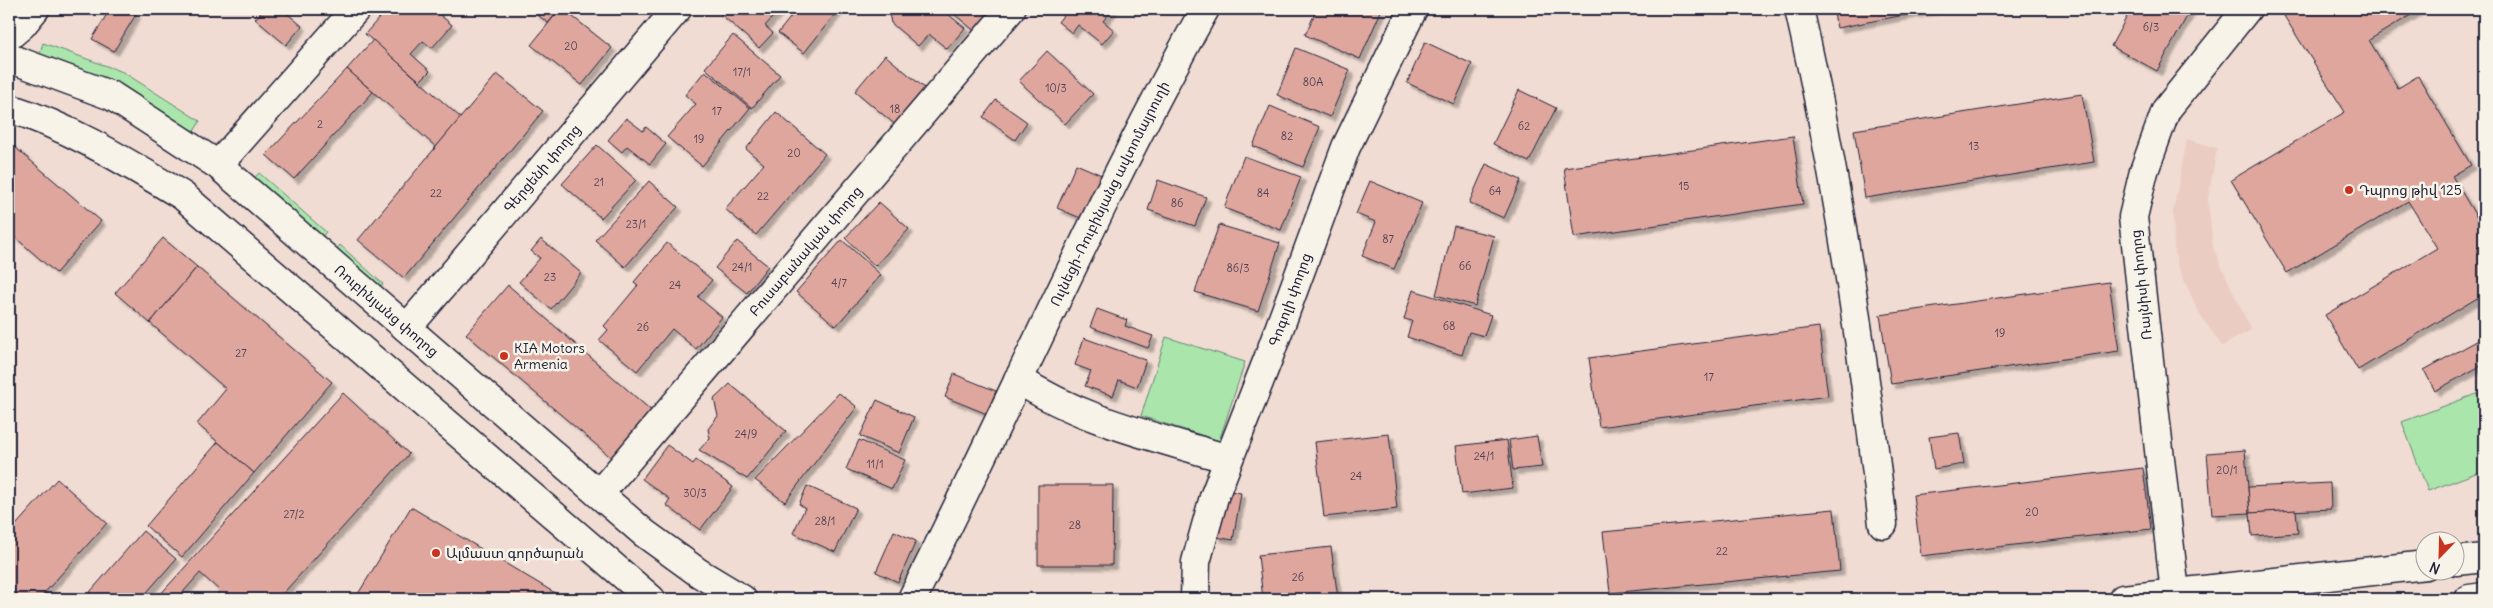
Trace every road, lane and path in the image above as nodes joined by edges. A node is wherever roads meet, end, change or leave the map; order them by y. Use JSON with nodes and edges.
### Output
{"nodes":[{"id":1,"x":35,"y":9,"type":"edge"},
{"id":2,"x":356,"y":9,"type":"edge"},
{"id":3,"x":677,"y":9,"type":"edge"},
{"id":4,"x":1012,"y":9,"type":"edge"},
{"id":5,"x":1205,"y":9,"type":"edge"},
{"id":6,"x":1412,"y":9,"type":"edge"},
{"id":7,"x":1798,"y":9,"type":"edge"},
{"id":8,"x":2247,"y":9,"type":"edge"},
{"id":9,"x":9,"y":36,"type":"edge"},
{"id":10,"x":9,"y":58,"type":"edge"},
{"id":11,"x":9,"y":108,"type":"edge"},
{"id":12,"x":218,"y":165,"type":"junction"},
{"id":13,"x":407,"y":328,"type":"junction"},
{"id":14,"x":1018,"y":379,"type":"junction"},
{"id":15,"x":1228,"y":459,"type":"junction"},
{"id":16,"x":599,"y":494,"type":"junction"},
{"id":17,"x":1883,"y":524,"type":"dead end"},
{"id":18,"x":2484,"y":558,"type":"edge"},
{"id":19,"x":2466,"y":560,"type":"edge"},
{"id":20,"x":2416,"y":566,"type":"edge"},
{"id":21,"x":2175,"y":593,"type":"junction"},
{"id":22,"x":915,"y":594,"type":"edge"},
{"id":23,"x":2484,"y":597,"type":"edge"},
{"id":24,"x":651,"y":599,"type":"edge"},
{"id":25,"x":742,"y":599,"type":"edge"},
{"id":26,"x":1195,"y":599,"type":"edge"},
{"id":27,"x":2123,"y":599,"type":"edge"},
{"id":28,"x":2469,"y":599,"type":"edge"}],
"edges":[{"from":1,"to":9,"type":"street"},
{"from":2,"to":12,"type":"street"},
{"from":3,"to":13,"type":"street","name":"Գերցենի փողոց"},
{"from":4,"to":16,"type":"street","name":"Բուսաբանական փողոց"},
{"from":5,"to":14,"type":"street","name":"Ուլնեցի-Ռուբինյանց ավտոմայրուղի"},
{"from":6,"to":15,"type":"street","name":"Գոգոլի փողոց"},
{"from":7,"to":17,"type":"street"},
{"from":8,"to":21,"type":"street","name":"Ռայնիսի փողոց"},
{"from":10,"to":12,"type":"street","name":"Ռուբինյանց փողոց"},
{"from":11,"to":24,"type":"street"},
{"from":12,"to":13,"type":"street","name":"Ռուբինյանց փողոց"},
{"from":13,"to":16,"type":"street","name":"Ռուբինյանց փողոց"},
{"from":14,"to":15,"type":"street"},
{"from":14,"to":22,"type":"street","name":"Ուլնեցի-Ռուբինյանց ավտոմայրուղի"},
{"from":15,"to":26,"type":"street","name":"Գոգոլի փողոց"},
{"from":16,"to":25,"type":"street","name":"Ռուբինյանց փողոց"},
{"from":18,"to":19,"type":"street"},
{"from":20,"to":21,"type":"street"},
{"from":21,"to":27,"type":"street"},
{"from":23,"to":28,"type":"street"}]}
